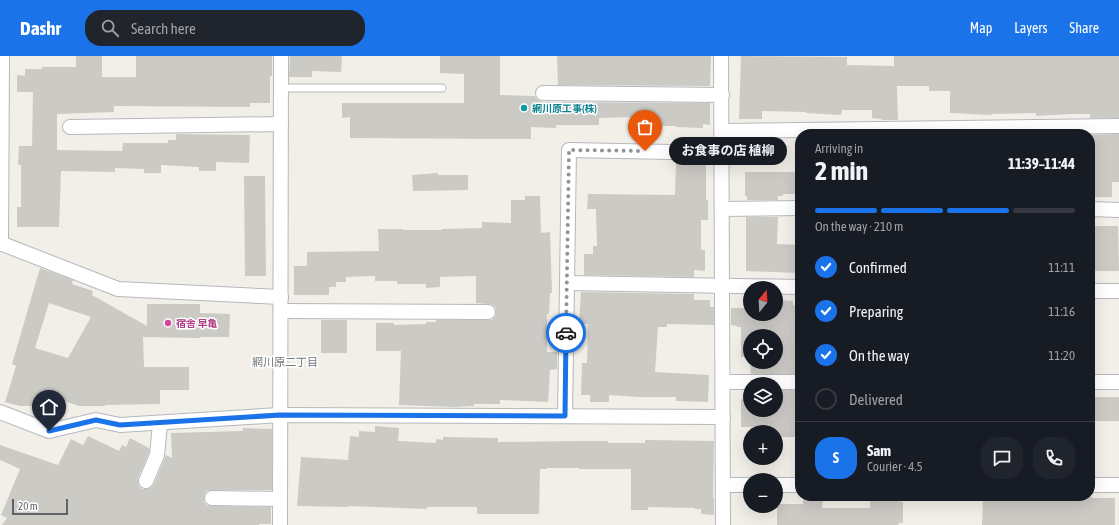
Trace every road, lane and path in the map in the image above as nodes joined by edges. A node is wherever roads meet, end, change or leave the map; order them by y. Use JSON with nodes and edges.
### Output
{"nodes":[{"id":1,"x":2,"y":56,"type":"edge"},
{"id":2,"x":281,"y":56,"type":"edge"},
{"id":3,"x":721,"y":56,"type":"edge"},
{"id":4,"x":281,"y":88,"type":"junction"},
{"id":5,"x":442,"y":88,"type":"dead end"},
{"id":6,"x":543,"y":93,"type":"dead end"},
{"id":7,"x":722,"y":95,"type":"junction"},
{"id":8,"x":281,"y":124,"type":"junction"},
{"id":9,"x":1119,"y":126,"type":"edge"},
{"id":10,"x":70,"y":127,"type":"dead end"},
{"id":11,"x":881,"y":129,"type":"edge"},
{"id":12,"x":795,"y":130,"type":"edge"},
{"id":13,"x":722,"y":131,"type":"junction"},
{"id":14,"x":722,"y":152,"type":"junction"},
{"id":15,"x":795,"y":208,"type":"edge"},
{"id":16,"x":722,"y":209,"type":"junction"},
{"id":17,"x":1095,"y":209,"type":"edge"},
{"id":18,"x":1119,"y":210,"type":"edge"},
{"id":19,"x":1,"y":243,"type":"edge"},
{"id":20,"x":567,"y":283,"type":"junction"},
{"id":21,"x":723,"y":286,"type":"junction"},
{"id":22,"x":795,"y":286,"type":"edge"},
{"id":23,"x":1095,"y":291,"type":"edge"},
{"id":24,"x":1119,"y":291,"type":"edge"},
{"id":25,"x":281,"y":296,"type":"junction"},
{"id":26,"x":280,"y":311,"type":"junction"},
{"id":27,"x":488,"y":312,"type":"dead end"},
{"id":28,"x":723,"y":382,"type":"junction"},
{"id":29,"x":795,"y":382,"type":"edge"},
{"id":30,"x":1095,"y":382,"type":"edge"},
{"id":31,"x":1119,"y":382,"type":"edge"},
{"id":32,"x":0,"y":412,"type":"edge"},
{"id":33,"x":280,"y":415,"type":"junction"},
{"id":34,"x":565,"y":416,"type":"junction"},
{"id":35,"x":723,"y":417,"type":"junction"},
{"id":36,"x":160,"y":424,"type":"junction"},
{"id":37,"x":146,"y":482,"type":"dead end"},
{"id":38,"x":723,"y":485,"type":"junction"},
{"id":39,"x":743,"y":485,"type":"edge"},
{"id":40,"x":783,"y":485,"type":"edge"},
{"id":41,"x":795,"y":485,"type":"edge"},
{"id":42,"x":1095,"y":485,"type":"edge"},
{"id":43,"x":1119,"y":485,"type":"edge"},
{"id":44,"x":212,"y":498,"type":"dead end"},
{"id":45,"x":280,"y":499,"type":"junction"},
{"id":46,"x":280,"y":525,"type":"edge"},
{"id":47,"x":723,"y":525,"type":"edge"}],
"edges":[{"from":1,"to":19,"type":"street"},
{"from":2,"to":4,"type":"street"},
{"from":3,"to":7,"type":"street"},
{"from":4,"to":5,"type":"lane"},
{"from":4,"to":8,"type":"street"},
{"from":6,"to":7,"type":"street"},
{"from":7,"to":13,"type":"street"},
{"from":8,"to":10,"type":"street"},
{"from":8,"to":25,"type":"street"},
{"from":9,"to":11,"type":"street"},
{"from":12,"to":13,"type":"street"},
{"from":13,"to":14,"type":"street"},
{"from":14,"to":16,"type":"street"},
{"from":14,"to":20,"type":"street"},
{"from":15,"to":16,"type":"street"},
{"from":16,"to":21,"type":"street"},
{"from":17,"to":18,"type":"street"},
{"from":19,"to":25,"type":"street"},
{"from":20,"to":21,"type":"street"},
{"from":20,"to":34,"type":"street"},
{"from":21,"to":22,"type":"street"},
{"from":21,"to":28,"type":"street"},
{"from":23,"to":24,"type":"street"},
{"from":25,"to":26,"type":"street"},
{"from":26,"to":27,"type":"street"},
{"from":26,"to":33,"type":"street"},
{"from":28,"to":29,"type":"street"},
{"from":28,"to":35,"type":"street"},
{"from":30,"to":31,"type":"street"},
{"from":32,"to":36,"type":"street"},
{"from":33,"to":34,"type":"street"},
{"from":33,"to":36,"type":"street"},
{"from":33,"to":45,"type":"street"},
{"from":34,"to":35,"type":"street"},
{"from":35,"to":38,"type":"street"},
{"from":36,"to":37,"type":"street"},
{"from":38,"to":39,"type":"street"},
{"from":38,"to":47,"type":"street"},
{"from":40,"to":41,"type":"street"},
{"from":42,"to":43,"type":"street"},
{"from":44,"to":45,"type":"street"},
{"from":45,"to":46,"type":"street"}]}
